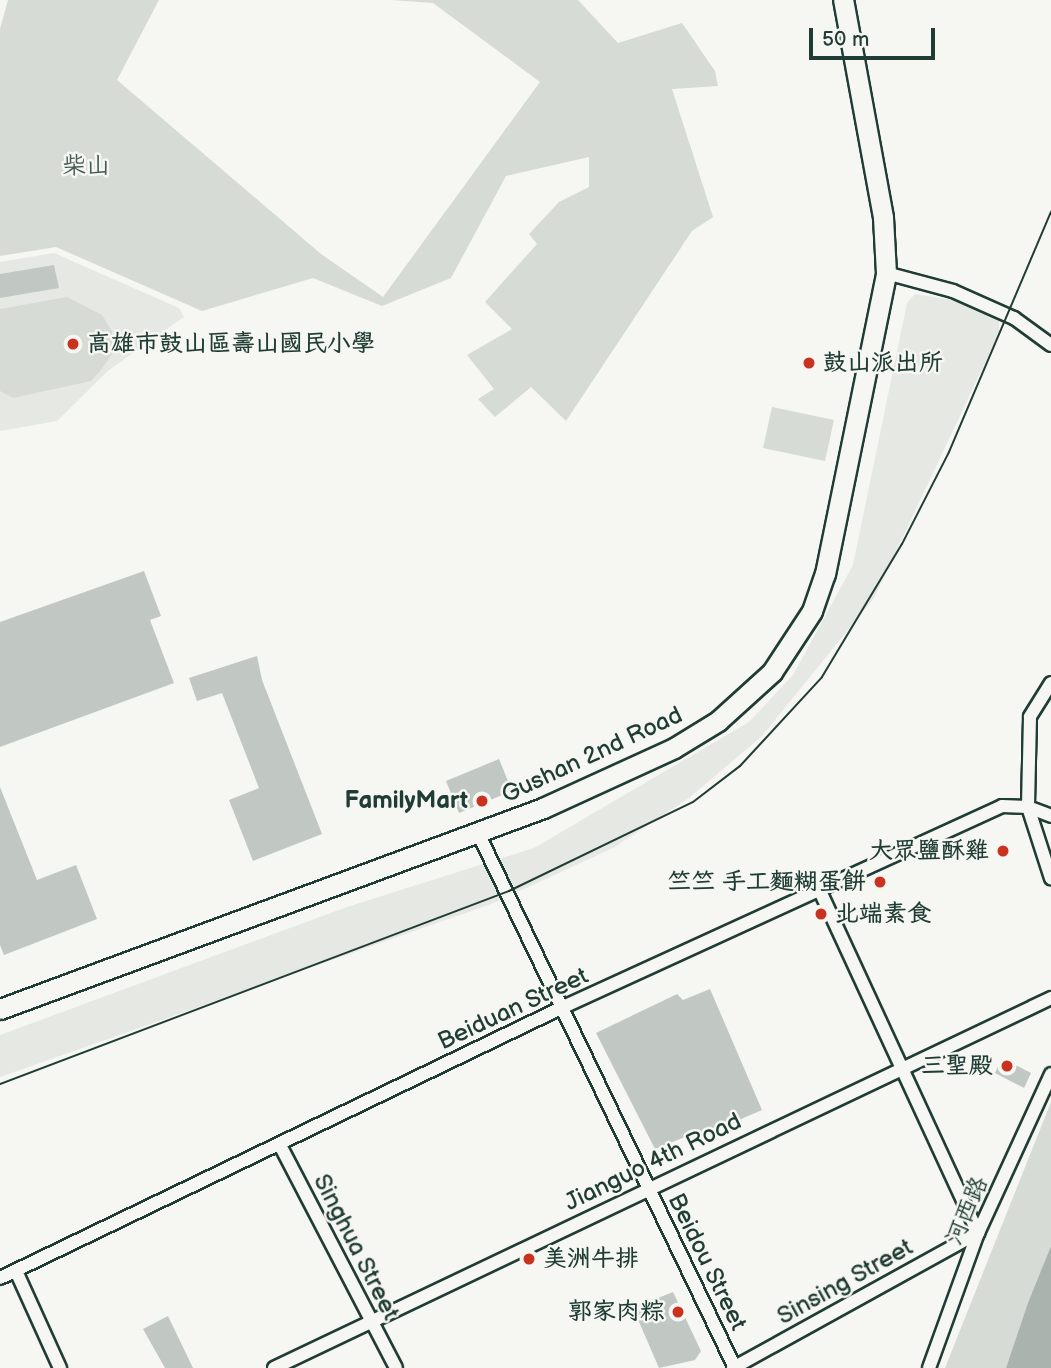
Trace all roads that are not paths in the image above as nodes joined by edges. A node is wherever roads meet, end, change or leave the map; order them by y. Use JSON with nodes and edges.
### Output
{"nodes":[{"id":1,"x":843,"y":0,"type":"edge"},
{"id":2,"x":886,"y":273,"type":"junction"},
{"id":3,"x":1051,"y":345,"type":"edge"},
{"id":4,"x":1051,"y":683,"type":"edge"},
{"id":5,"x":1028,"y":807,"type":"junction"},
{"id":6,"x":1051,"y":816,"type":"edge"},
{"id":7,"x":478,"y":833,"type":"junction"},
{"id":8,"x":1051,"y":878,"type":"edge"},
{"id":9,"x":820,"y":891,"type":"junction"},
{"id":10,"x":1051,"y":998,"type":"edge"},
{"id":11,"x":561,"y":1008,"type":"junction"},
{"id":12,"x":0,"y":1009,"type":"edge"},
{"id":13,"x":900,"y":1067,"type":"junction"},
{"id":14,"x":1051,"y":1074,"type":"edge"},
{"id":15,"x":280,"y":1145,"type":"junction"},
{"id":16,"x":647,"y":1187,"type":"junction"},
{"id":17,"x":978,"y":1233,"type":"junction"},
{"id":18,"x":16,"y":1270,"type":"junction"},
{"id":19,"x":0,"y":1278,"type":"edge"},
{"id":20,"x":371,"y":1322,"type":"junction"},
{"id":21,"x":60,"y":1368,"type":"edge"},
{"id":22,"x":274,"y":1368,"type":"edge"},
{"id":23,"x":396,"y":1368,"type":"edge"},
{"id":24,"x":734,"y":1368,"type":"edge"},
{"id":25,"x":929,"y":1368,"type":"edge"}],
"edges":[{"from":1,"to":2,"type":"street","name":"Gushan 2nd Road"},
{"from":2,"to":3,"type":"street"},
{"from":2,"to":7,"type":"street","name":"Gushan 2nd Road"},
{"from":4,"to":5,"type":"street"},
{"from":5,"to":6,"type":"street","name":"Beiduan Street"},
{"from":5,"to":8,"type":"street"},
{"from":5,"to":9,"type":"street","name":"Beiduan Street"},
{"from":7,"to":11,"type":"street","name":"Beidou Street"},
{"from":7,"to":12,"type":"street","name":"Gushan 2nd Road"},
{"from":9,"to":11,"type":"street","name":"Beiduan Street"},
{"from":9,"to":13,"type":"street"},
{"from":10,"to":13,"type":"street","name":"Jianguo 4th Road"},
{"from":11,"to":15,"type":"street","name":"Beiduan Street"},
{"from":11,"to":16,"type":"street","name":"Beidou Street"},
{"from":13,"to":16,"type":"street","name":"Jianguo 4th Road"},
{"from":13,"to":17,"type":"street"},
{"from":14,"to":17,"type":"street","name":"河西路"},
{"from":15,"to":18,"type":"street","name":"Beiduan Street"},
{"from":15,"to":20,"type":"street","name":"Singhua Street"},
{"from":16,"to":20,"type":"street","name":"Jianguo 4th Road"},
{"from":16,"to":24,"type":"street","name":"Beidou Street"},
{"from":17,"to":24,"type":"street","name":"Sinsing Street"},
{"from":17,"to":25,"type":"street","name":"河西路"},
{"from":18,"to":19,"type":"street","name":"Beiduan Street"},
{"from":18,"to":21,"type":"street"},
{"from":20,"to":22,"type":"street","name":"Jianguo 4th Road"},
{"from":20,"to":23,"type":"street","name":"Singhua Street"}]}
